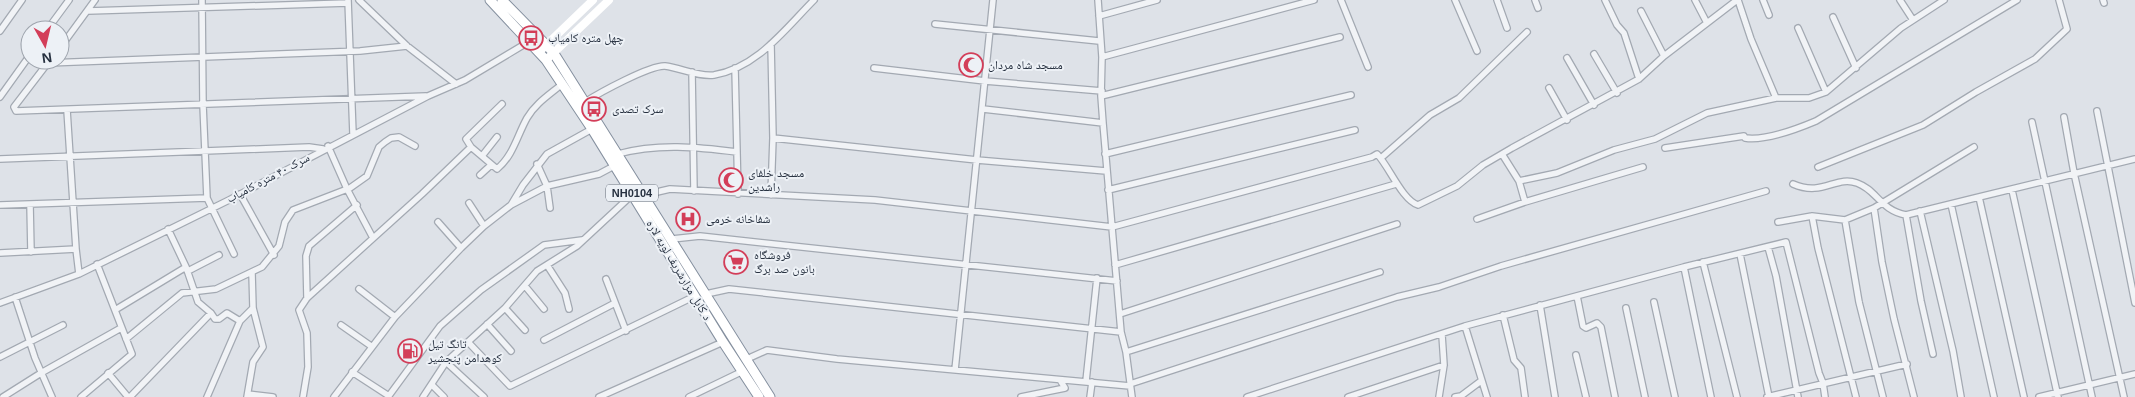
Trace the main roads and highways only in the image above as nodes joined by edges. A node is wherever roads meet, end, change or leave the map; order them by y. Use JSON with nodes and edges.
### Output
{"nodes":[{"id":1,"x":490,"y":0,"type":"edge"},
{"id":2,"x":502,"y":0,"type":"edge"},
{"id":3,"x":593,"y":0,"type":"edge"},
{"id":4,"x":609,"y":0,"type":"edge"},
{"id":5,"x":546,"y":44,"type":"junction"},
{"id":6,"x":539,"y":52,"type":"junction"},
{"id":7,"x":553,"y":52,"type":"junction"},
{"id":8,"x":546,"y":60,"type":"junction"},
{"id":9,"x":759,"y":397,"type":"edge"},
{"id":10,"x":770,"y":397,"type":"edge"}],
"edges":[{"from":1,"to":6,"type":"highway","name":"د کابل مزارشریف لویه لاره","number":"NH0104"},
{"from":2,"to":5,"type":"highway","name":"د کابل مزارشریف لویه لاره","number":"NH0104"},
{"from":3,"to":5,"type":"main road"},
{"from":4,"to":7,"type":"main road"},
{"from":5,"to":6,"type":"main road"},
{"from":5,"to":7,"type":"highway","name":"د کابل مزارشریف لویه لاره","number":"NH0104"},
{"from":6,"to":8,"type":"highway","name":"د کابل مزارشریف لویه لاره","number":"NH0104"},
{"from":7,"to":8,"type":"main road"},
{"from":7,"to":10,"type":"highway","name":"د کابل مزارشریف لویه لاره","number":"NH0104"},
{"from":8,"to":9,"type":"highway","name":"د کابل مزارشریف لویه لاره","number":"NH0104"}]}
